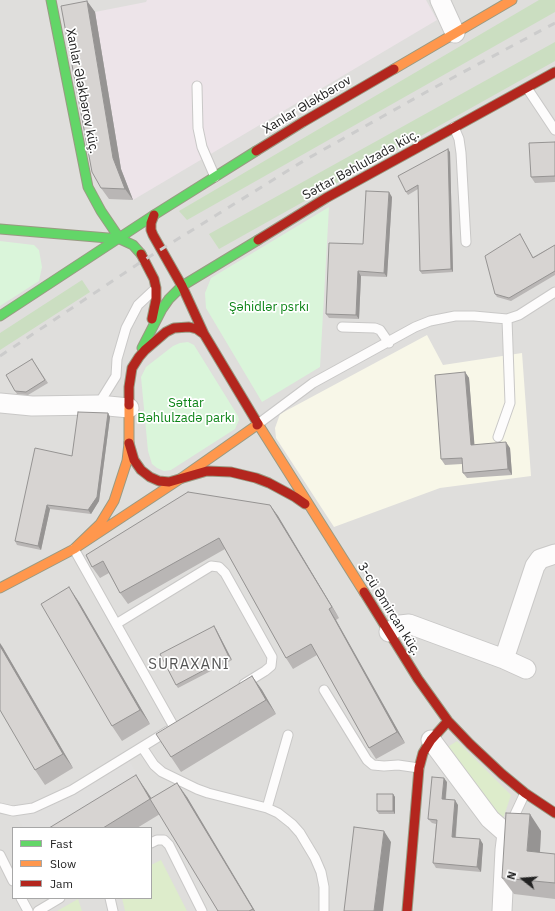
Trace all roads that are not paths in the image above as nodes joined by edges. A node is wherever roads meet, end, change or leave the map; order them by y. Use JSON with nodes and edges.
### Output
{"nodes":[{"id":1,"x":51,"y":0,"type":"edge"},
{"id":2,"x":440,"y":0,"type":"edge"},
{"id":3,"x":512,"y":0,"type":"edge"},
{"id":4,"x":455,"y":32,"type":"junction"},
{"id":5,"x":555,"y":72,"type":"edge"},
{"id":6,"x":198,"y":86,"type":"dead end"},
{"id":7,"x":527,"y":88,"type":"junction"},
{"id":8,"x":454,"y":127,"type":"junction"},
{"id":9,"x":555,"y":130,"type":"edge"},
{"id":10,"x":215,"y":177,"type":"junction"},
{"id":11,"x":154,"y":216,"type":"junction"},
{"id":12,"x":0,"y":229,"type":"edge"},
{"id":13,"x":120,"y":239,"type":"junction"},
{"id":14,"x":466,"y":242,"type":"dead end"},
{"id":15,"x":182,"y":286,"type":"junction"},
{"id":16,"x":156,"y":288,"type":"junction"},
{"id":17,"x":555,"y":292,"type":"edge"},
{"id":18,"x":0,"y":316,"type":"edge"},
{"id":19,"x":507,"y":319,"type":"junction"},
{"id":20,"x":342,"y":327,"type":"dead end"},
{"id":21,"x":204,"y":334,"type":"junction"},
{"id":22,"x":388,"y":343,"type":"junction"},
{"id":23,"x":132,"y":368,"type":"junction"},
{"id":24,"x":0,"y":403,"type":"edge"},
{"id":25,"x":98,"y":405,"type":"junction"},
{"id":26,"x":129,"y":408,"type":"junction"},
{"id":27,"x":258,"y":424,"type":"junction"},
{"id":28,"x":498,"y":437,"type":"dead end"},
{"id":29,"x":129,"y":443,"type":"junction"},
{"id":30,"x":180,"y":479,"type":"junction"},
{"id":31,"x":309,"y":508,"type":"junction"},
{"id":32,"x":74,"y":549,"type":"junction"},
{"id":33,"x":555,"y":554,"type":"edge"},
{"id":34,"x":0,"y":588,"type":"edge"},
{"id":35,"x":116,"y":624,"type":"junction"},
{"id":36,"x":389,"y":632,"type":"junction"},
{"id":37,"x":504,"y":660,"type":"junction"},
{"id":38,"x":526,"y":669,"type":"dead end"},
{"id":39,"x":239,"y":687,"type":"edge"},
{"id":40,"x":324,"y":690,"type":"dead end"},
{"id":41,"x":448,"y":721,"type":"junction"},
{"id":42,"x":288,"y":735,"type":"dead end"},
{"id":43,"x":431,"y":740,"type":"junction"},
{"id":44,"x":142,"y":747,"type":"junction"},
{"id":45,"x":419,"y":768,"type":"junction"},
{"id":46,"x":525,"y":794,"type":"junction"},
{"id":47,"x":0,"y":808,"type":"edge"},
{"id":48,"x":267,"y":808,"type":"junction"},
{"id":49,"x":555,"y":813,"type":"edge"},
{"id":50,"x":507,"y":834,"type":"junction"},
{"id":51,"x":152,"y":843,"type":"edge"},
{"id":52,"x":0,"y":855,"type":"edge"},
{"id":53,"x":12,"y":879,"type":"edge"},
{"id":54,"x":22,"y":899,"type":"edge"},
{"id":55,"x":58,"y":899,"type":"edge"},
{"id":56,"x":110,"y":899,"type":"edge"},
{"id":57,"x":28,"y":911,"type":"edge"},
{"id":58,"x":38,"y":911,"type":"edge"},
{"id":59,"x":113,"y":911,"type":"edge"},
{"id":60,"x":202,"y":911,"type":"edge"},
{"id":61,"x":324,"y":911,"type":"edge"},
{"id":62,"x":407,"y":911,"type":"edge"},
{"id":63,"x":502,"y":911,"type":"edge"}],
"edges":[{"from":1,"to":13,"type":"main road","name":"Xanlar Ələkbərov küç."},
{"from":2,"to":4,"type":"street"},
{"from":3,"to":4,"type":"main road","name":"Xanlar Ələkbərov"},
{"from":4,"to":10,"type":"main road","name":"Xanlar Ələkbərov"},
{"from":5,"to":7,"type":"main road","name":"Səttar Bəhlulzadə küç."},
{"from":6,"to":10,"type":"lane"},
{"from":7,"to":8,"type":"main road","name":"Səttar Bəhlulzadə küç."},
{"from":7,"to":9,"type":"lane"},
{"from":8,"to":14,"type":"lane"},
{"from":8,"to":15,"type":"main road","name":"Səttar Bəhlulzadə küç."},
{"from":10,"to":11,"type":"main road","name":"Xanlar Ələkbərov"},
{"from":11,"to":13,"type":"main road","name":"Xanlar Ələkbərov"},
{"from":11,"to":15,"type":"main road"},
{"from":12,"to":13,"type":"main road"},
{"from":13,"to":16,"type":"main road"},
{"from":13,"to":18,"type":"main road"},
{"from":15,"to":21,"type":"main road"},
{"from":15,"to":23,"type":"main road","name":"Səttar Bəhlulzadə küç."},
{"from":16,"to":23,"type":"main road"},
{"from":16,"to":25,"type":"lane"},
{"from":17,"to":19,"type":"lane"},
{"from":19,"to":22,"type":"lane"},
{"from":19,"to":28,"type":"lane"},
{"from":20,"to":22,"type":"lane"},
{"from":21,"to":23,"type":"main road"},
{"from":21,"to":27,"type":"main road"},
{"from":22,"to":27,"type":"lane"},
{"from":23,"to":26,"type":"main road"},
{"from":24,"to":25,"type":"street"},
{"from":25,"to":26,"type":"street"},
{"from":26,"to":29,"type":"main road"},
{"from":27,"to":30,"type":"main road"},
{"from":27,"to":31,"type":"main road"},
{"from":29,"to":30,"type":"main road"},
{"from":29,"to":32,"type":"main road"},
{"from":30,"to":31,"type":"main road","name":"3-cü Əmircan küç."},
{"from":30,"to":32,"type":"main road"},
{"from":31,"to":36,"type":"main road","name":"3-cü Əmircan küç."},
{"from":32,"to":34,"type":"main road"},
{"from":32,"to":35,"type":"lane"},
{"from":33,"to":37,"type":"street"},
{"from":35,"to":39,"type":"lane"},
{"from":35,"to":44,"type":"lane"},
{"from":36,"to":37,"type":"street"},
{"from":36,"to":41,"type":"main road","name":"3-cü Əmircan küç."},
{"from":37,"to":38,"type":"street"},
{"from":40,"to":45,"type":"lane"},
{"from":41,"to":43,"type":"main road"},
{"from":41,"to":46,"type":"main road","name":"3-cü Əmircan küç."},
{"from":42,"to":48,"type":"lane"},
{"from":43,"to":45,"type":"main road"},
{"from":43,"to":50,"type":"street"},
{"from":44,"to":47,"type":"lane"},
{"from":44,"to":48,"type":"lane"},
{"from":45,"to":62,"type":"main road"},
{"from":46,"to":49,"type":"main road","name":"3-cü Əmircan küç."},
{"from":46,"to":50,"type":"lane"},
{"from":48,"to":61,"type":"lane"},
{"from":50,"to":63,"type":"street"},
{"from":51,"to":60,"type":"lane"},
{"from":52,"to":53,"type":"lane"},
{"from":54,"to":57,"type":"lane"},
{"from":55,"to":58,"type":"lane"},
{"from":56,"to":59,"type":"lane"}]}
